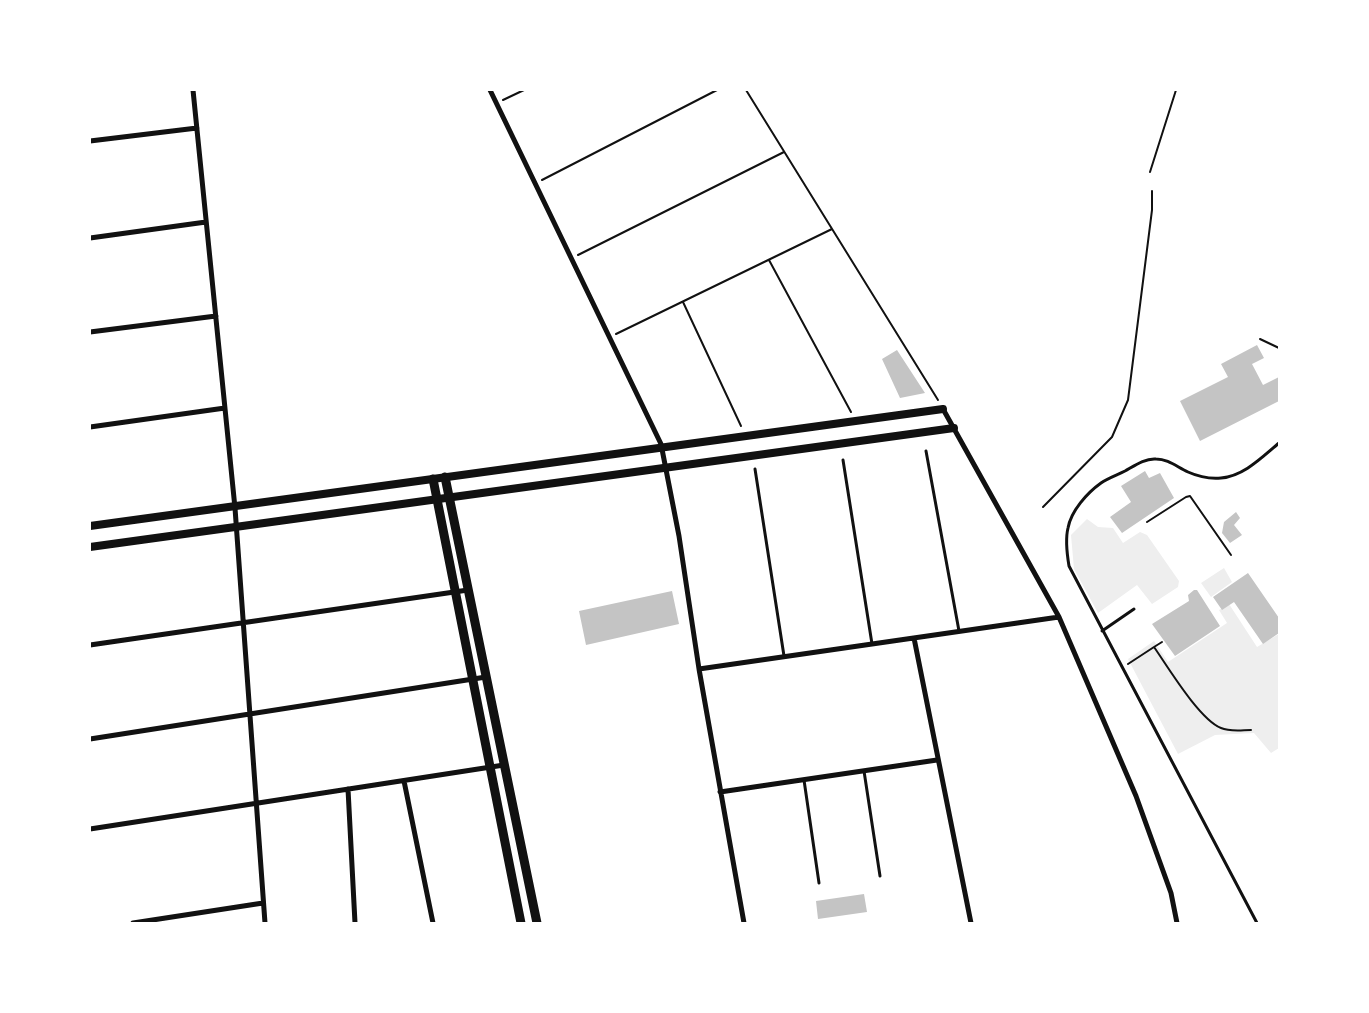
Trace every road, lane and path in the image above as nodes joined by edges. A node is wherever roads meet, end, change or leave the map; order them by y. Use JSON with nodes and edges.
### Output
{"nodes":[{"id":1,"x":193,"y":90,"type":"edge"},
{"id":2,"x":490,"y":90,"type":"edge"},
{"id":3,"x":524,"y":90,"type":"edge"},
{"id":4,"x":717,"y":90,"type":"edge"},
{"id":5,"x":746,"y":90,"type":"edge"},
{"id":6,"x":1176,"y":90,"type":"edge"},
{"id":7,"x":496,"y":104,"type":"junction"},
{"id":8,"x":197,"y":128,"type":"junction"},
{"id":9,"x":90,"y":141,"type":"edge"},
{"id":10,"x":784,"y":152,"type":"junction"},
{"id":11,"x":1150,"y":172,"type":"dead end"},
{"id":12,"x":535,"y":184,"type":"junction"},
{"id":13,"x":1152,"y":190,"type":"dead end"},
{"id":14,"x":206,"y":222,"type":"junction"},
{"id":15,"x":832,"y":229,"type":"junction"},
{"id":16,"x":90,"y":238,"type":"edge"},
{"id":17,"x":571,"y":258,"type":"junction"},
{"id":18,"x":769,"y":260,"type":"junction"},
{"id":19,"x":684,"y":302,"type":"junction"},
{"id":20,"x":216,"y":316,"type":"junction"},
{"id":21,"x":90,"y":332,"type":"edge"},
{"id":22,"x":609,"y":338,"type":"junction"},
{"id":23,"x":1260,"y":339,"type":"dead end"},
{"id":24,"x":1279,"y":348,"type":"edge"},
{"id":25,"x":225,"y":408,"type":"junction"},
{"id":26,"x":943,"y":409,"type":"junction"},
{"id":27,"x":855,"y":421,"type":"junction"},
{"id":28,"x":90,"y":427,"type":"edge"},
{"id":29,"x":954,"y":428,"type":"junction"},
{"id":30,"x":746,"y":436,"type":"junction"},
{"id":31,"x":1279,"y":444,"type":"edge"},
{"id":32,"x":926,"y":451,"type":"dead end"},
{"id":33,"x":843,"y":460,"type":"dead end"},
{"id":34,"x":755,"y":469,"type":"dead end"},
{"id":35,"x":445,"y":477,"type":"junction"},
{"id":36,"x":433,"y":479,"type":"junction"},
{"id":37,"x":449,"y":497,"type":"junction"},
{"id":38,"x":437,"y":499,"type":"junction"},
{"id":39,"x":1043,"y":506,"type":"dead end"},
{"id":40,"x":1147,"y":522,"type":"dead end"},
{"id":41,"x":90,"y":526,"type":"edge"},
{"id":42,"x":236,"y":527,"type":"junction"},
{"id":43,"x":90,"y":547,"type":"edge"},
{"id":44,"x":1231,"y":555,"type":"dead end"},
{"id":45,"x":468,"y":590,"type":"junction"},
{"id":46,"x":455,"y":592,"type":"junction"},
{"id":47,"x":1134,"y":609,"type":"dead end"},
{"id":48,"x":1059,"y":617,"type":"junction"},
{"id":49,"x":243,"y":623,"type":"junction"},
{"id":50,"x":959,"y":631,"type":"junction"},
{"id":51,"x":1102,"y":631,"type":"junction"},
{"id":52,"x":914,"y":638,"type":"junction"},
{"id":53,"x":1162,"y":642,"type":"dead end"},
{"id":54,"x":872,"y":644,"type":"junction"},
{"id":55,"x":90,"y":645,"type":"edge"},
{"id":56,"x":1154,"y":647,"type":"junction"},
{"id":57,"x":784,"y":656,"type":"junction"},
{"id":58,"x":1122,"y":668,"type":"junction"},
{"id":59,"x":699,"y":669,"type":"junction"},
{"id":60,"x":486,"y":677,"type":"junction"},
{"id":61,"x":472,"y":679,"type":"junction"},
{"id":62,"x":250,"y":714,"type":"junction"},
{"id":63,"x":1252,"y":730,"type":"dead end"},
{"id":64,"x":90,"y":739,"type":"edge"},
{"id":65,"x":938,"y":760,"type":"junction"},
{"id":66,"x":504,"y":765,"type":"junction"},
{"id":67,"x":490,"y":767,"type":"junction"},
{"id":68,"x":864,"y":771,"type":"junction"},
{"id":69,"x":404,"y":780,"type":"junction"},
{"id":70,"x":804,"y":780,"type":"junction"},
{"id":71,"x":348,"y":790,"type":"junction"},
{"id":72,"x":720,"y":792,"type":"junction"},
{"id":73,"x":256,"y":804,"type":"junction"},
{"id":74,"x":90,"y":829,"type":"edge"},
{"id":75,"x":880,"y":876,"type":"dead end"},
{"id":76,"x":819,"y":882,"type":"dead end"},
{"id":77,"x":263,"y":903,"type":"junction"},
{"id":78,"x":133,"y":923,"type":"edge"},
{"id":79,"x":265,"y":923,"type":"edge"},
{"id":80,"x":355,"y":923,"type":"edge"},
{"id":81,"x":433,"y":923,"type":"edge"},
{"id":82,"x":521,"y":923,"type":"edge"},
{"id":83,"x":537,"y":923,"type":"edge"},
{"id":84,"x":744,"y":923,"type":"edge"},
{"id":85,"x":971,"y":923,"type":"edge"},
{"id":86,"x":1177,"y":923,"type":"edge"},
{"id":87,"x":1257,"y":923,"type":"edge"}],
"edges":[{"from":1,"to":8,"type":"street"},
{"from":2,"to":7,"type":"street"},
{"from":3,"to":7,"type":"path"},
{"from":4,"to":12,"type":"path"},
{"from":5,"to":10,"type":"path"},
{"from":6,"to":11,"type":"path"},
{"from":7,"to":12,"type":"street"},
{"from":8,"to":9,"type":"street"},
{"from":8,"to":14,"type":"street"},
{"from":10,"to":15,"type":"path"},
{"from":10,"to":17,"type":"path"},
{"from":12,"to":17,"type":"street"},
{"from":13,"to":39,"type":"path"},
{"from":14,"to":16,"type":"street"},
{"from":14,"to":20,"type":"street"},
{"from":15,"to":18,"type":"path"},
{"from":15,"to":26,"type":"path"},
{"from":17,"to":22,"type":"street"},
{"from":18,"to":19,"type":"path"},
{"from":18,"to":27,"type":"path"},
{"from":19,"to":22,"type":"path"},
{"from":19,"to":30,"type":"path"},
{"from":20,"to":21,"type":"street"},
{"from":20,"to":25,"type":"street"},
{"from":22,"to":59,"type":"street"},
{"from":23,"to":24,"type":"path"},
{"from":25,"to":28,"type":"street"},
{"from":25,"to":42,"type":"street"},
{"from":26,"to":27,"type":"street"},
{"from":26,"to":29,"type":"street"},
{"from":27,"to":30,"type":"street"},
{"from":29,"to":37,"type":"street"},
{"from":29,"to":48,"type":"street"},
{"from":30,"to":35,"type":"street"},
{"from":31,"to":51,"type":"lane"},
{"from":32,"to":50,"type":"lane"},
{"from":33,"to":54,"type":"lane"},
{"from":34,"to":57,"type":"lane"},
{"from":35,"to":36,"type":"street"},
{"from":35,"to":37,"type":"main road"},
{"from":36,"to":38,"type":"main road"},
{"from":36,"to":41,"type":"street"},
{"from":37,"to":38,"type":"street"},
{"from":37,"to":45,"type":"main road"},
{"from":38,"to":42,"type":"street"},
{"from":38,"to":46,"type":"main road"},
{"from":40,"to":44,"type":"path"},
{"from":42,"to":43,"type":"street"},
{"from":42,"to":49,"type":"street"},
{"from":45,"to":46,"type":"street"},
{"from":45,"to":60,"type":"main road"},
{"from":46,"to":49,"type":"street"},
{"from":46,"to":61,"type":"main road"},
{"from":47,"to":51,"type":"lane"},
{"from":48,"to":50,"type":"street"},
{"from":48,"to":86,"type":"street"},
{"from":49,"to":55,"type":"street"},
{"from":49,"to":62,"type":"street"},
{"from":50,"to":52,"type":"street"},
{"from":51,"to":58,"type":"lane"},
{"from":52,"to":54,"type":"street"},
{"from":52,"to":65,"type":"street"},
{"from":53,"to":56,"type":"path"},
{"from":54,"to":57,"type":"street"},
{"from":56,"to":58,"type":"path"},
{"from":56,"to":63,"type":"path"},
{"from":57,"to":59,"type":"street"},
{"from":58,"to":87,"type":"lane"},
{"from":59,"to":72,"type":"street"},
{"from":60,"to":61,"type":"street"},
{"from":60,"to":66,"type":"main road"},
{"from":61,"to":62,"type":"street"},
{"from":61,"to":67,"type":"main road"},
{"from":62,"to":64,"type":"street"},
{"from":62,"to":73,"type":"street"},
{"from":65,"to":68,"type":"street"},
{"from":65,"to":85,"type":"street"},
{"from":66,"to":67,"type":"street"},
{"from":66,"to":83,"type":"main road"},
{"from":67,"to":69,"type":"street"},
{"from":67,"to":82,"type":"main road"},
{"from":68,"to":70,"type":"street"},
{"from":68,"to":75,"type":"lane"},
{"from":69,"to":71,"type":"street"},
{"from":69,"to":81,"type":"street"},
{"from":70,"to":72,"type":"street"},
{"from":70,"to":76,"type":"lane"},
{"from":71,"to":73,"type":"street"},
{"from":71,"to":80,"type":"street"},
{"from":72,"to":84,"type":"street"},
{"from":73,"to":74,"type":"street"},
{"from":73,"to":77,"type":"street"},
{"from":77,"to":78,"type":"street"},
{"from":77,"to":79,"type":"street"}]}
